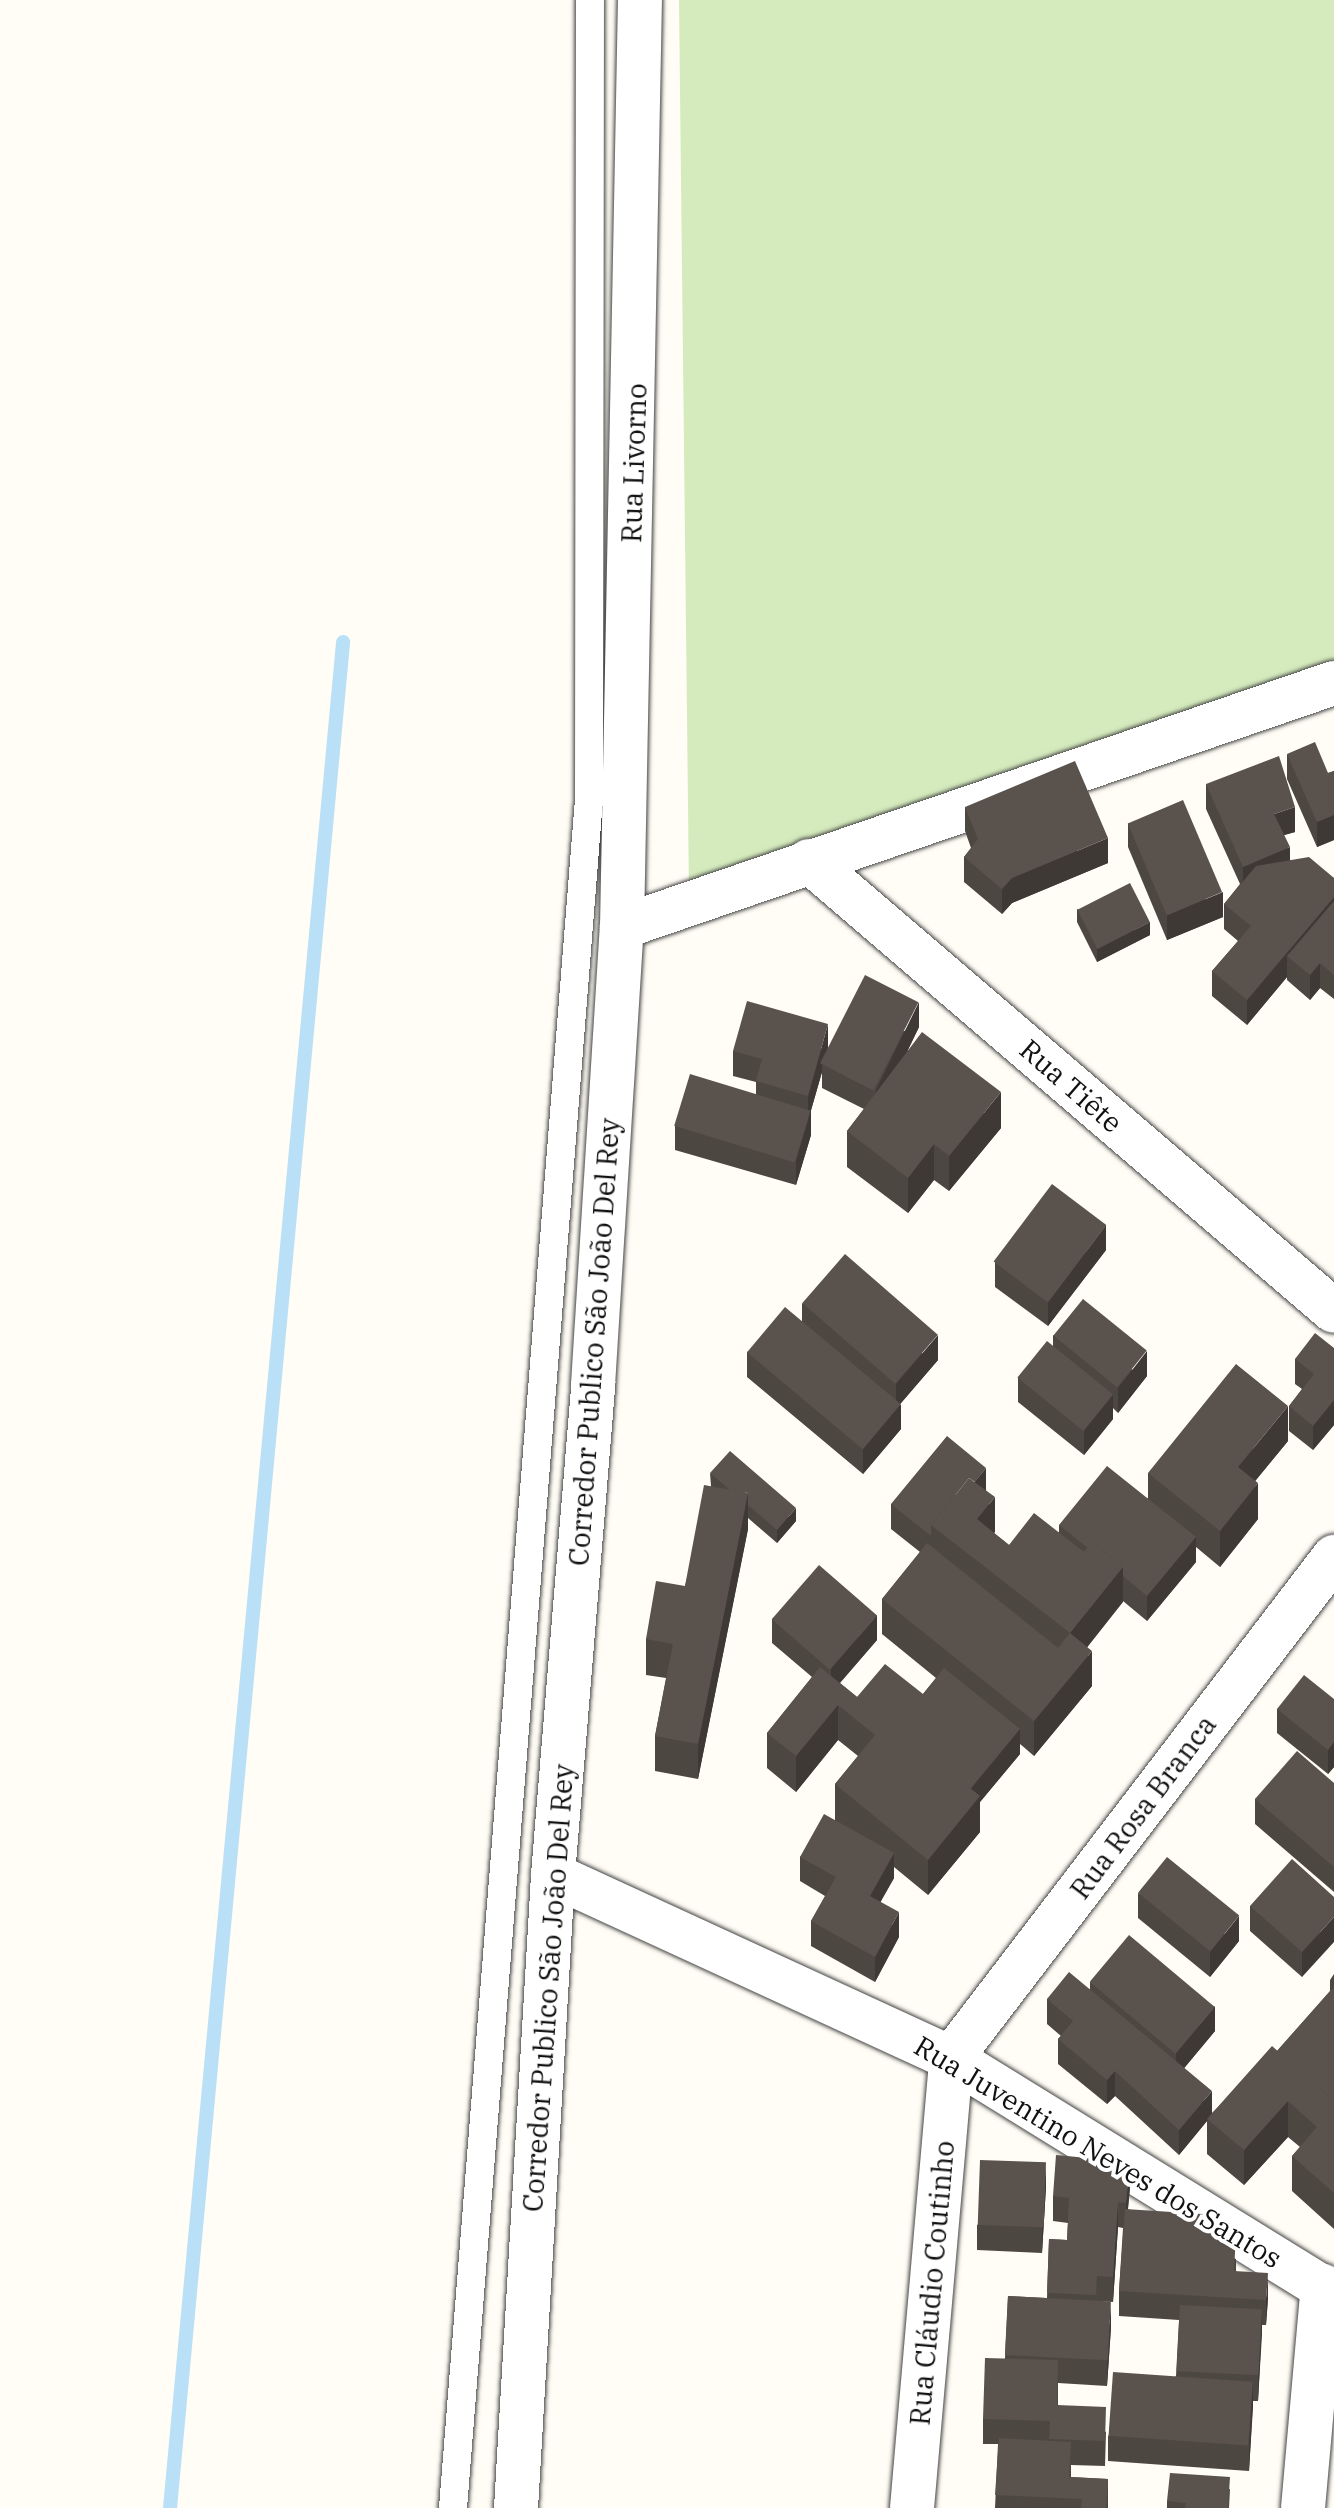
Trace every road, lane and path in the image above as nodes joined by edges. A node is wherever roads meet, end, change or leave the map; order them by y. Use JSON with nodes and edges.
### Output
{"nodes":[{"id":1,"x":590,"y":0,"type":"edge"},
{"id":2,"x":640,"y":0,"type":"edge"},
{"id":3,"x":1334,"y":683,"type":"edge"},
{"id":4,"x":809,"y":861,"type":"junction"},
{"id":5,"x":622,"y":927,"type":"junction"},
{"id":6,"x":1334,"y":1311,"type":"edge"},
{"id":7,"x":1334,"y":1557,"type":"edge"},
{"id":8,"x":553,"y":1875,"type":"junction"},
{"id":9,"x":951,"y":2058,"type":"junction"},
{"id":10,"x":1329,"y":2290,"type":"edge"},
{"id":11,"x":453,"y":2508,"type":"edge"},
{"id":12,"x":516,"y":2508,"type":"edge"},
{"id":13,"x":912,"y":2508,"type":"edge"},
{"id":14,"x":1303,"y":2508,"type":"edge"}],
"edges":[{"from":1,"to":11,"type":"lane"},
{"from":2,"to":5,"type":"street","name":"Rua Livorno"},
{"from":3,"to":4,"type":"street"},
{"from":4,"to":5,"type":"street"},
{"from":4,"to":6,"type":"street","name":"Rua Tiête"},
{"from":5,"to":8,"type":"street","name":"Corredor Publico São João Del Rey"},
{"from":7,"to":9,"type":"street","name":"Rua Rosa Branca"},
{"from":8,"to":9,"type":"street","name":"Rua Juventino Neves dos Santos"},
{"from":8,"to":12,"type":"street","name":"Corredor Publico São João Del Rey"},
{"from":9,"to":10,"type":"street","name":"Rua Juventino Neves dos Santos"},
{"from":9,"to":13,"type":"street","name":"Rua Cláudio Coutinho"},
{"from":10,"to":14,"type":"street"}]}
